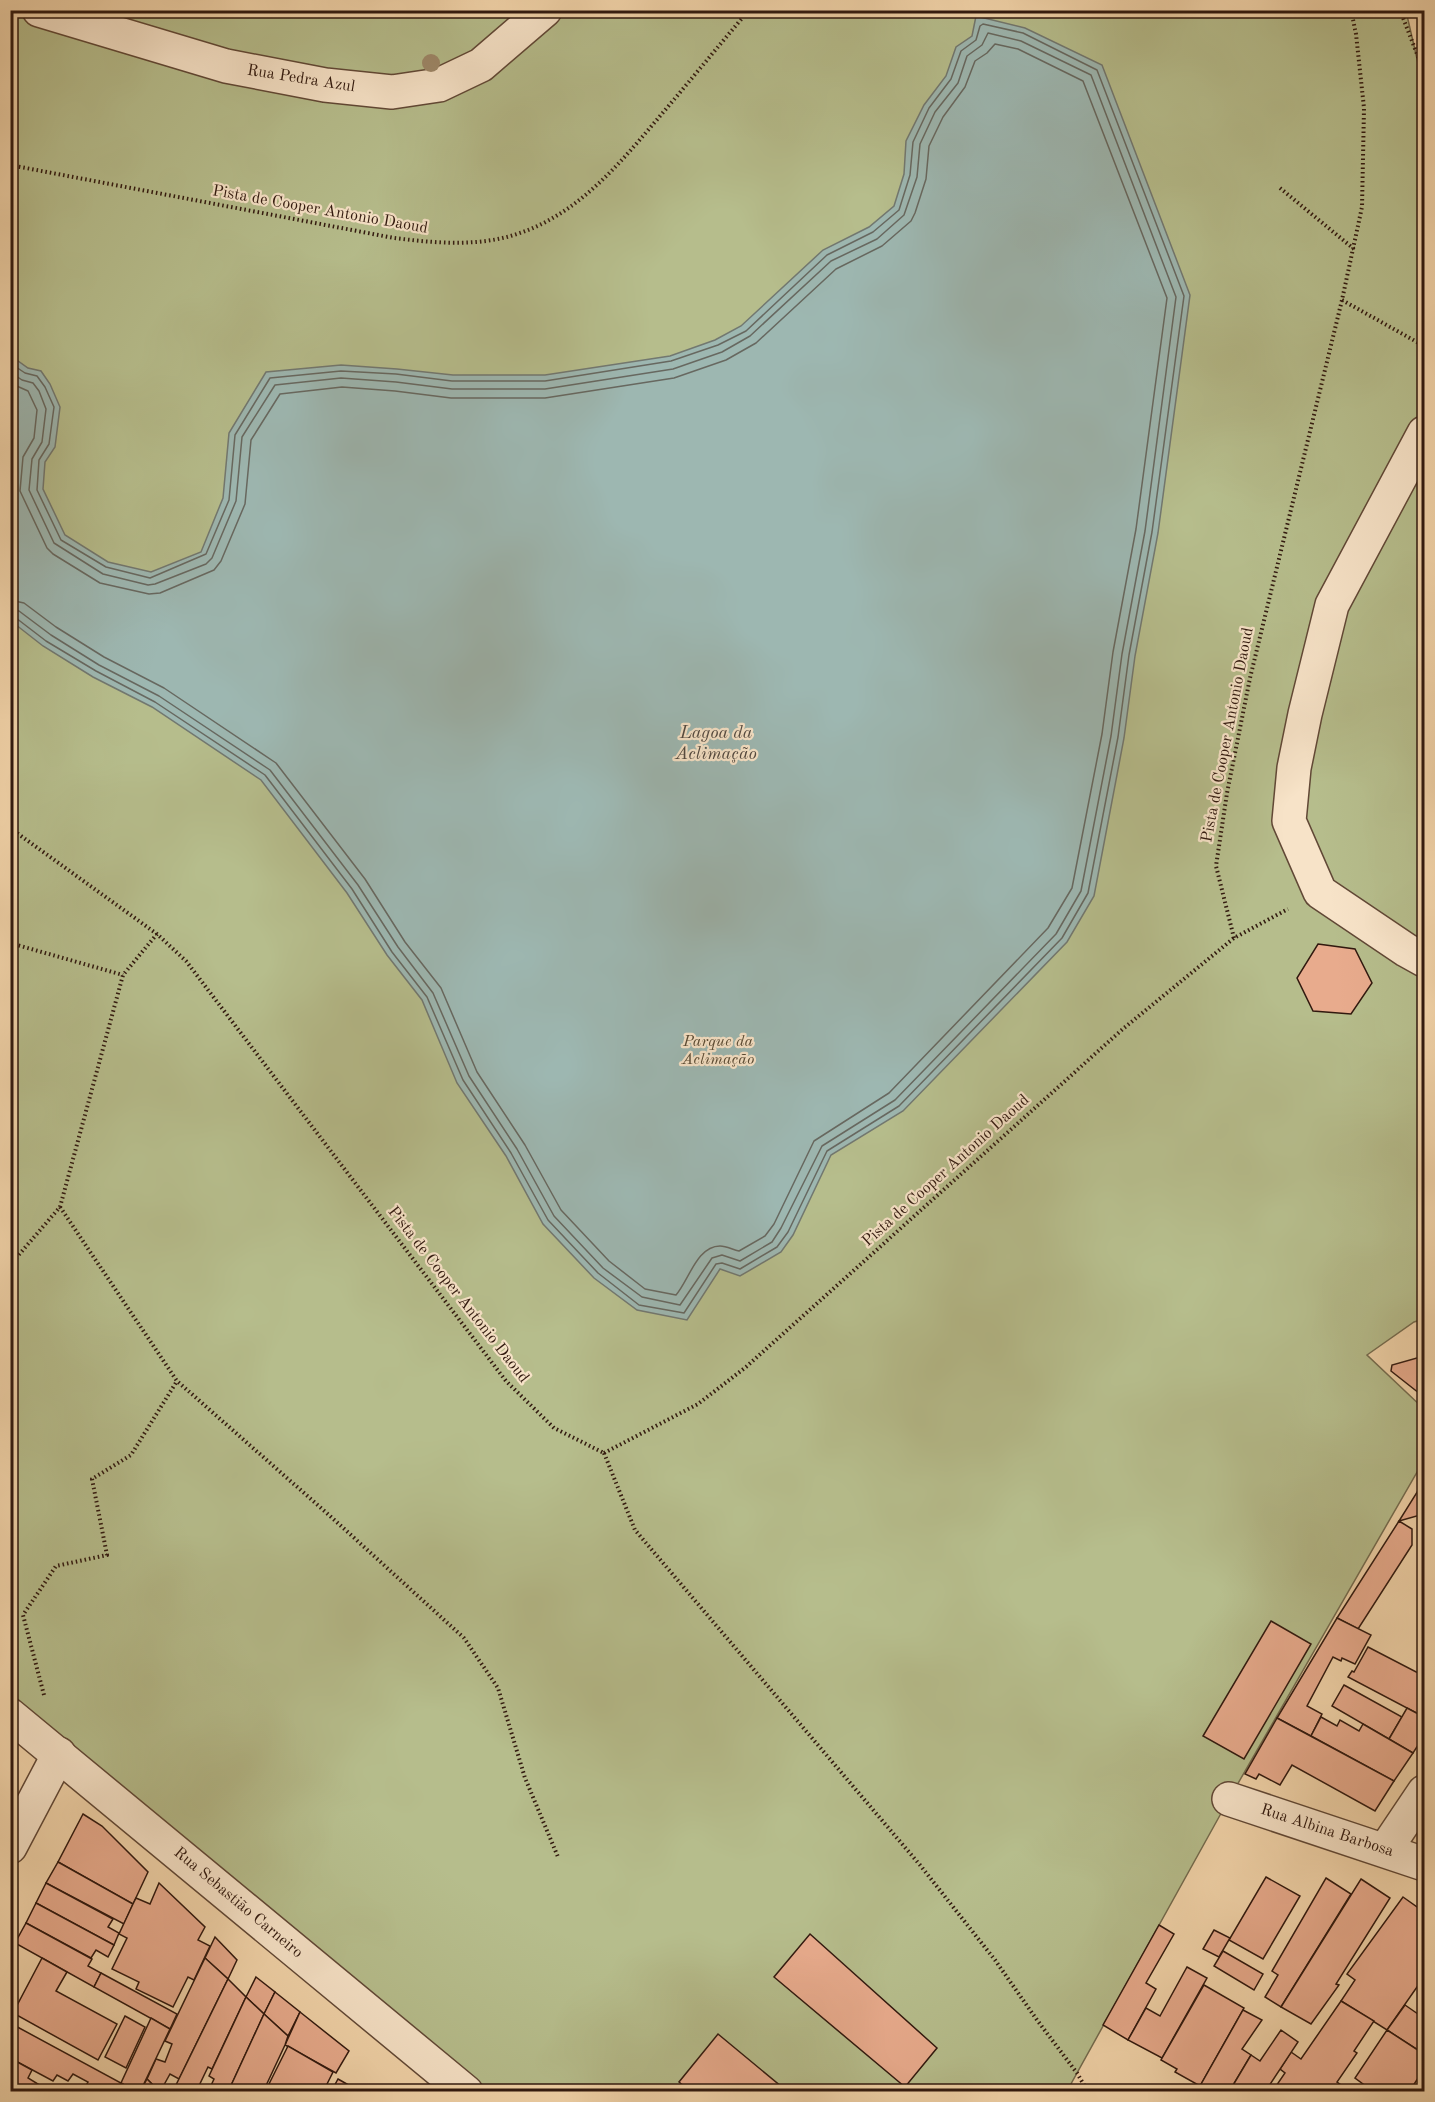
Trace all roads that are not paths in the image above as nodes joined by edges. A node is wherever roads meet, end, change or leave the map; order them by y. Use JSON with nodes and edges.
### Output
{"nodes":[{"id":1,"x":39,"y":10,"type":"edge"},
{"id":2,"x":545,"y":10,"type":"edge"},
{"id":3,"x":1425,"y":433,"type":"edge"},
{"id":4,"x":1425,"y":960,"type":"edge"},
{"id":5,"x":10,"y":1715,"type":"edge"},
{"id":6,"x":59,"y":1754,"type":"junction"},
{"id":7,"x":1425,"y":1792,"type":"edge"},
{"id":8,"x":1229,"y":1799,"type":"dead end"},
{"id":9,"x":10,"y":1847,"type":"edge"},
{"id":10,"x":1385,"y":1850,"type":"junction"},
{"id":11,"x":1425,"y":1864,"type":"edge"},
{"id":12,"x":466,"y":2091,"type":"edge"}],
"edges":[{"from":1,"to":2,"type":"street","name":"Rua Pedra Azul"},
{"from":3,"to":4,"type":"street"},
{"from":5,"to":6,"type":"street","name":"Rua Sebastião Carneiro"},
{"from":6,"to":9,"type":"street"},
{"from":6,"to":12,"type":"street","name":"Rua Sebastião Carneiro"},
{"from":7,"to":10,"type":"street"},
{"from":8,"to":10,"type":"street","name":"Rua Albina Barbosa"},
{"from":10,"to":11,"type":"street","name":"Rua Albina Barbosa"}]}
